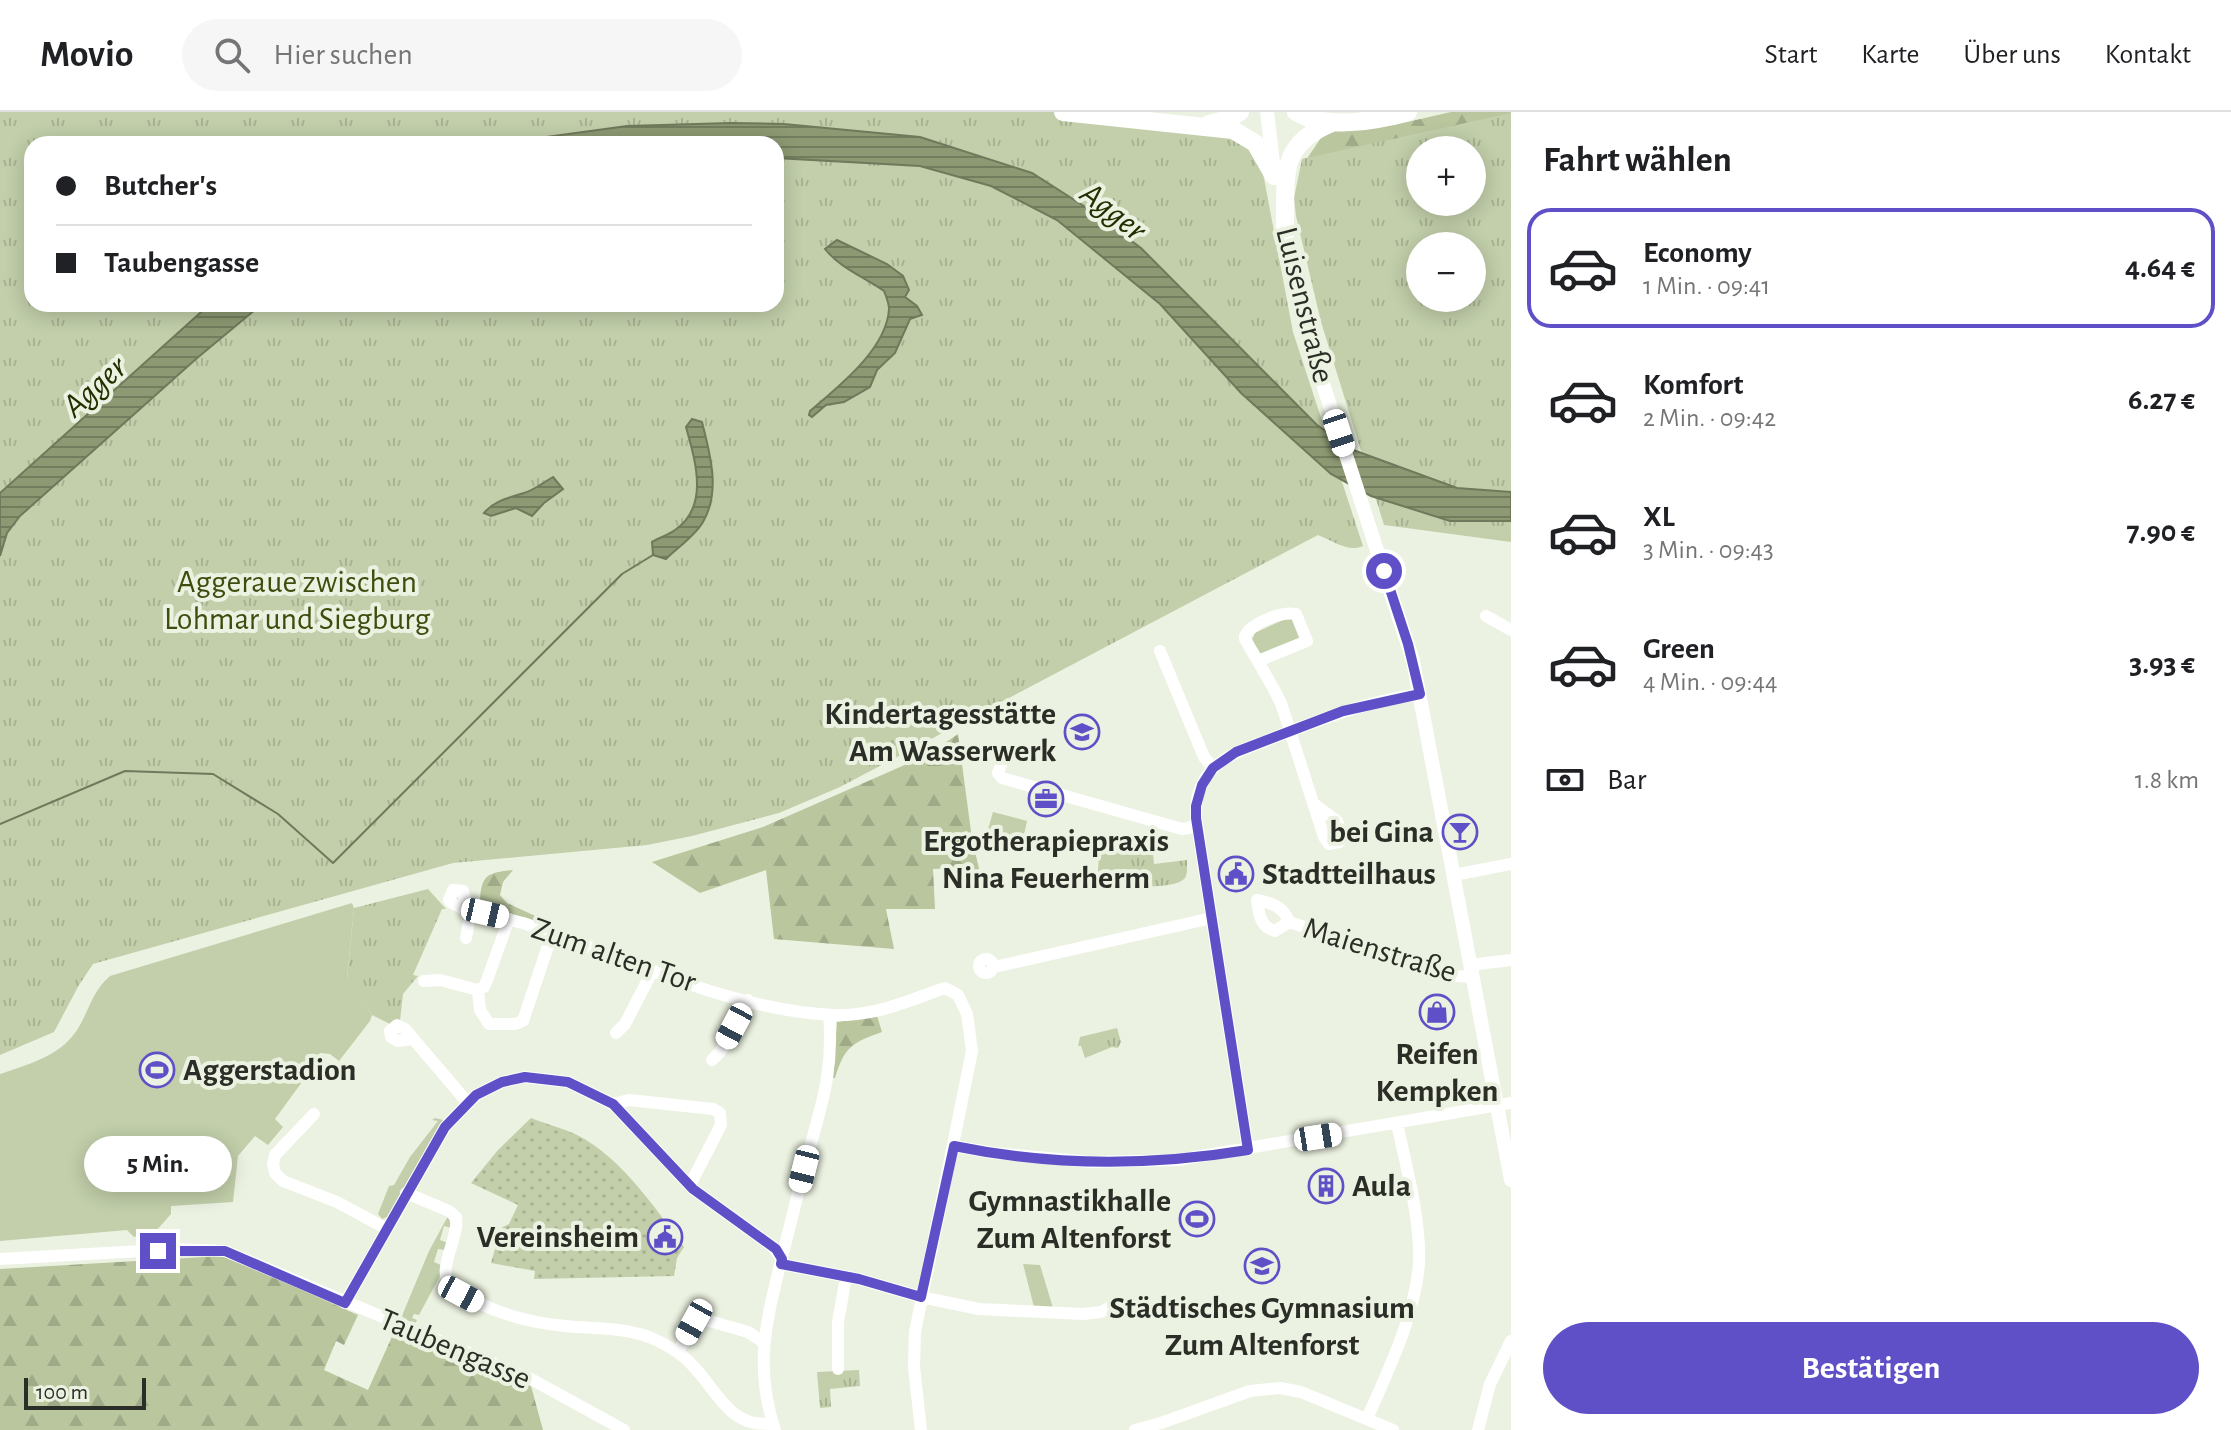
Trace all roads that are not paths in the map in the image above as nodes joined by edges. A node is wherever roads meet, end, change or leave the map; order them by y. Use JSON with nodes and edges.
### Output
{"nodes":[{"id":1,"x":1063,"y":112,"type":"edge"},
{"id":2,"x":1240,"y":112,"type":"edge"},
{"id":3,"x":1267,"y":112,"type":"edge"},
{"id":4,"x":1296,"y":112,"type":"edge"},
{"id":5,"x":1408,"y":112,"type":"edge"},
{"id":6,"x":1334,"y":122,"type":"junction"},
{"id":7,"x":1198,"y":126,"type":"junction"},
{"id":8,"x":1274,"y":176,"type":"junction"},
{"id":9,"x":1285,"y":227,"type":"junction"},
{"id":10,"x":1486,"y":616,"type":"dead end"},
{"id":11,"x":1511,"y":630,"type":"edge"},
{"id":12,"x":1160,"y":651,"type":"dead end"},
{"id":13,"x":1258,"y":661,"type":"junction"},
{"id":14,"x":1420,"y":694,"type":"junction"},
{"id":15,"x":1291,"y":731,"type":"junction"},
{"id":16,"x":1002,"y":762,"type":"dead end"},
{"id":17,"x":1213,"y":768,"type":"junction"},
{"id":18,"x":1314,"y":804,"type":"dead end"},
{"id":19,"x":1197,"y":823,"type":"junction"},
{"id":20,"x":1511,"y":864,"type":"edge"},
{"id":21,"x":1454,"y":875,"type":"junction"},
{"id":22,"x":1212,"y":918,"type":"junction"},
{"id":23,"x":509,"y":919,"type":"junction"},
{"id":24,"x":1289,"y":922,"type":"dead end"},
{"id":25,"x":552,"y":934,"type":"junction"},
{"id":26,"x":466,"y":938,"type":"dead end"},
{"id":27,"x":1511,"y":960,"type":"edge"},
{"id":28,"x":994,"y":967,"type":"dead end"},
{"id":29,"x":653,"y":970,"type":"junction"},
{"id":30,"x":1471,"y":971,"type":"junction"},
{"id":31,"x":424,"y":981,"type":"dead end"},
{"id":32,"x":478,"y":990,"type":"junction"},
{"id":33,"x":748,"y":1000,"type":"junction"},
{"id":34,"x":829,"y":1015,"type":"junction"},
{"id":35,"x":616,"y":1033,"type":"dead end"},
{"id":36,"x":411,"y":1039,"type":"dead end"},
{"id":37,"x":712,"y":1060,"type":"dead end"},
{"id":38,"x":467,"y":1102,"type":"junction"},
{"id":39,"x":1511,"y":1103,"type":"edge"},
{"id":40,"x":613,"y":1104,"type":"junction"},
{"id":41,"x":1495,"y":1105,"type":"junction"},
{"id":42,"x":314,"y":1114,"type":"dead end"},
{"id":43,"x":1397,"y":1124,"type":"junction"},
{"id":44,"x":954,"y":1146,"type":"junction"},
{"id":45,"x":1248,"y":1150,"type":"junction"},
{"id":46,"x":1511,"y":1180,"type":"edge"},
{"id":47,"x":690,"y":1185,"type":"junction"},
{"id":48,"x":406,"y":1193,"type":"junction"},
{"id":49,"x":387,"y":1229,"type":"junction"},
{"id":50,"x":0,"y":1259,"type":"edge"},
{"id":51,"x":781,"y":1262,"type":"junction"},
{"id":52,"x":846,"y":1277,"type":"junction"},
{"id":53,"x":921,"y":1297,"type":"junction"},
{"id":54,"x":345,"y":1303,"type":"junction"},
{"id":55,"x":1118,"y":1303,"type":"dead end"},
{"id":56,"x":1511,"y":1341,"type":"edge"},
{"id":57,"x":763,"y":1342,"type":"junction"},
{"id":58,"x":678,"y":1352,"type":"junction"},
{"id":59,"x":838,"y":1369,"type":"dead end"},
{"id":60,"x":1367,"y":1419,"type":"junction"},
{"id":61,"x":774,"y":1427,"type":"edge"},
{"id":62,"x":624,"y":1430,"type":"edge"},
{"id":63,"x":921,"y":1430,"type":"edge"},
{"id":64,"x":1135,"y":1430,"type":"edge"},
{"id":65,"x":1393,"y":1430,"type":"edge"},
{"id":66,"x":1478,"y":1430,"type":"edge"}],
"edges":[{"from":1,"to":7,"type":"highway"},
{"from":2,"to":7,"type":"highway"},
{"from":3,"to":8,"type":"main road","name":"Luisenstraße"},
{"from":4,"to":6,"type":"highway"},
{"from":5,"to":6,"type":"highway"},
{"from":6,"to":9,"type":"highway"},
{"from":7,"to":8,"type":"highway"},
{"from":8,"to":9,"type":"main road","name":"Luisenstraße"},
{"from":9,"to":14,"type":"main road","name":"Luisenstraße"},
{"from":10,"to":11,"type":"street"},
{"from":12,"to":17,"type":"street"},
{"from":13,"to":13,"type":"street"},
{"from":13,"to":15,"type":"street"},
{"from":14,"to":15,"type":"street"},
{"from":14,"to":21,"type":"main road","name":"Luisenstraße"},
{"from":15,"to":17,"type":"street"},
{"from":15,"to":18,"type":"street"},
{"from":16,"to":19,"type":"street"},
{"from":17,"to":19,"type":"street"},
{"from":19,"to":22,"type":"street"},
{"from":20,"to":21,"type":"street"},
{"from":21,"to":30,"type":"main road","name":"Luisenstraße"},
{"from":22,"to":28,"type":"street"},
{"from":22,"to":45,"type":"street"},
{"from":23,"to":25,"type":"street","name":"Zum alten Tor"},
{"from":23,"to":26,"type":"street","name":"Zum alten Tor"},
{"from":23,"to":32,"type":"street"},
{"from":24,"to":30,"type":"street","name":"Maienstraße"},
{"from":25,"to":29,"type":"street","name":"Zum alten Tor"},
{"from":25,"to":32,"type":"street"},
{"from":27,"to":30,"type":"street","name":"Maienstraße"},
{"from":29,"to":33,"type":"street","name":"Zum alten Tor"},
{"from":29,"to":35,"type":"street"},
{"from":30,"to":41,"type":"main road","name":"Luisenstraße"},
{"from":31,"to":32,"type":"street"},
{"from":33,"to":34,"type":"street","name":"Zum alten Tor"},
{"from":33,"to":37,"type":"street"},
{"from":34,"to":44,"type":"street","name":"Zum alten Tor"},
{"from":34,"to":51,"type":"street"},
{"from":36,"to":38,"type":"street"},
{"from":38,"to":40,"type":"street"},
{"from":38,"to":48,"type":"street"},
{"from":39,"to":41,"type":"street"},
{"from":40,"to":47,"type":"street"},
{"from":40,"to":47,"type":"street"},
{"from":41,"to":43,"type":"street"},
{"from":41,"to":46,"type":"main road","name":"Luisenstraße"},
{"from":42,"to":49,"type":"street"},
{"from":43,"to":45,"type":"street"},
{"from":43,"to":60,"type":"street"},
{"from":44,"to":45,"type":"street"},
{"from":44,"to":53,"type":"street"},
{"from":47,"to":51,"type":"street"},
{"from":48,"to":49,"type":"street"},
{"from":48,"to":58,"type":"street"},
{"from":49,"to":54,"type":"street"},
{"from":50,"to":54,"type":"street","name":"Taubengasse"},
{"from":51,"to":52,"type":"street"},
{"from":51,"to":57,"type":"street"},
{"from":52,"to":53,"type":"street"},
{"from":52,"to":59,"type":"street"},
{"from":53,"to":55,"type":"street"},
{"from":53,"to":63,"type":"street"},
{"from":54,"to":62,"type":"street","name":"Taubengasse"},
{"from":56,"to":66,"type":"street"},
{"from":57,"to":58,"type":"street"},
{"from":57,"to":61,"type":"street"},
{"from":58,"to":61,"type":"street"},
{"from":60,"to":64,"type":"street"},
{"from":60,"to":65,"type":"street"}]}
